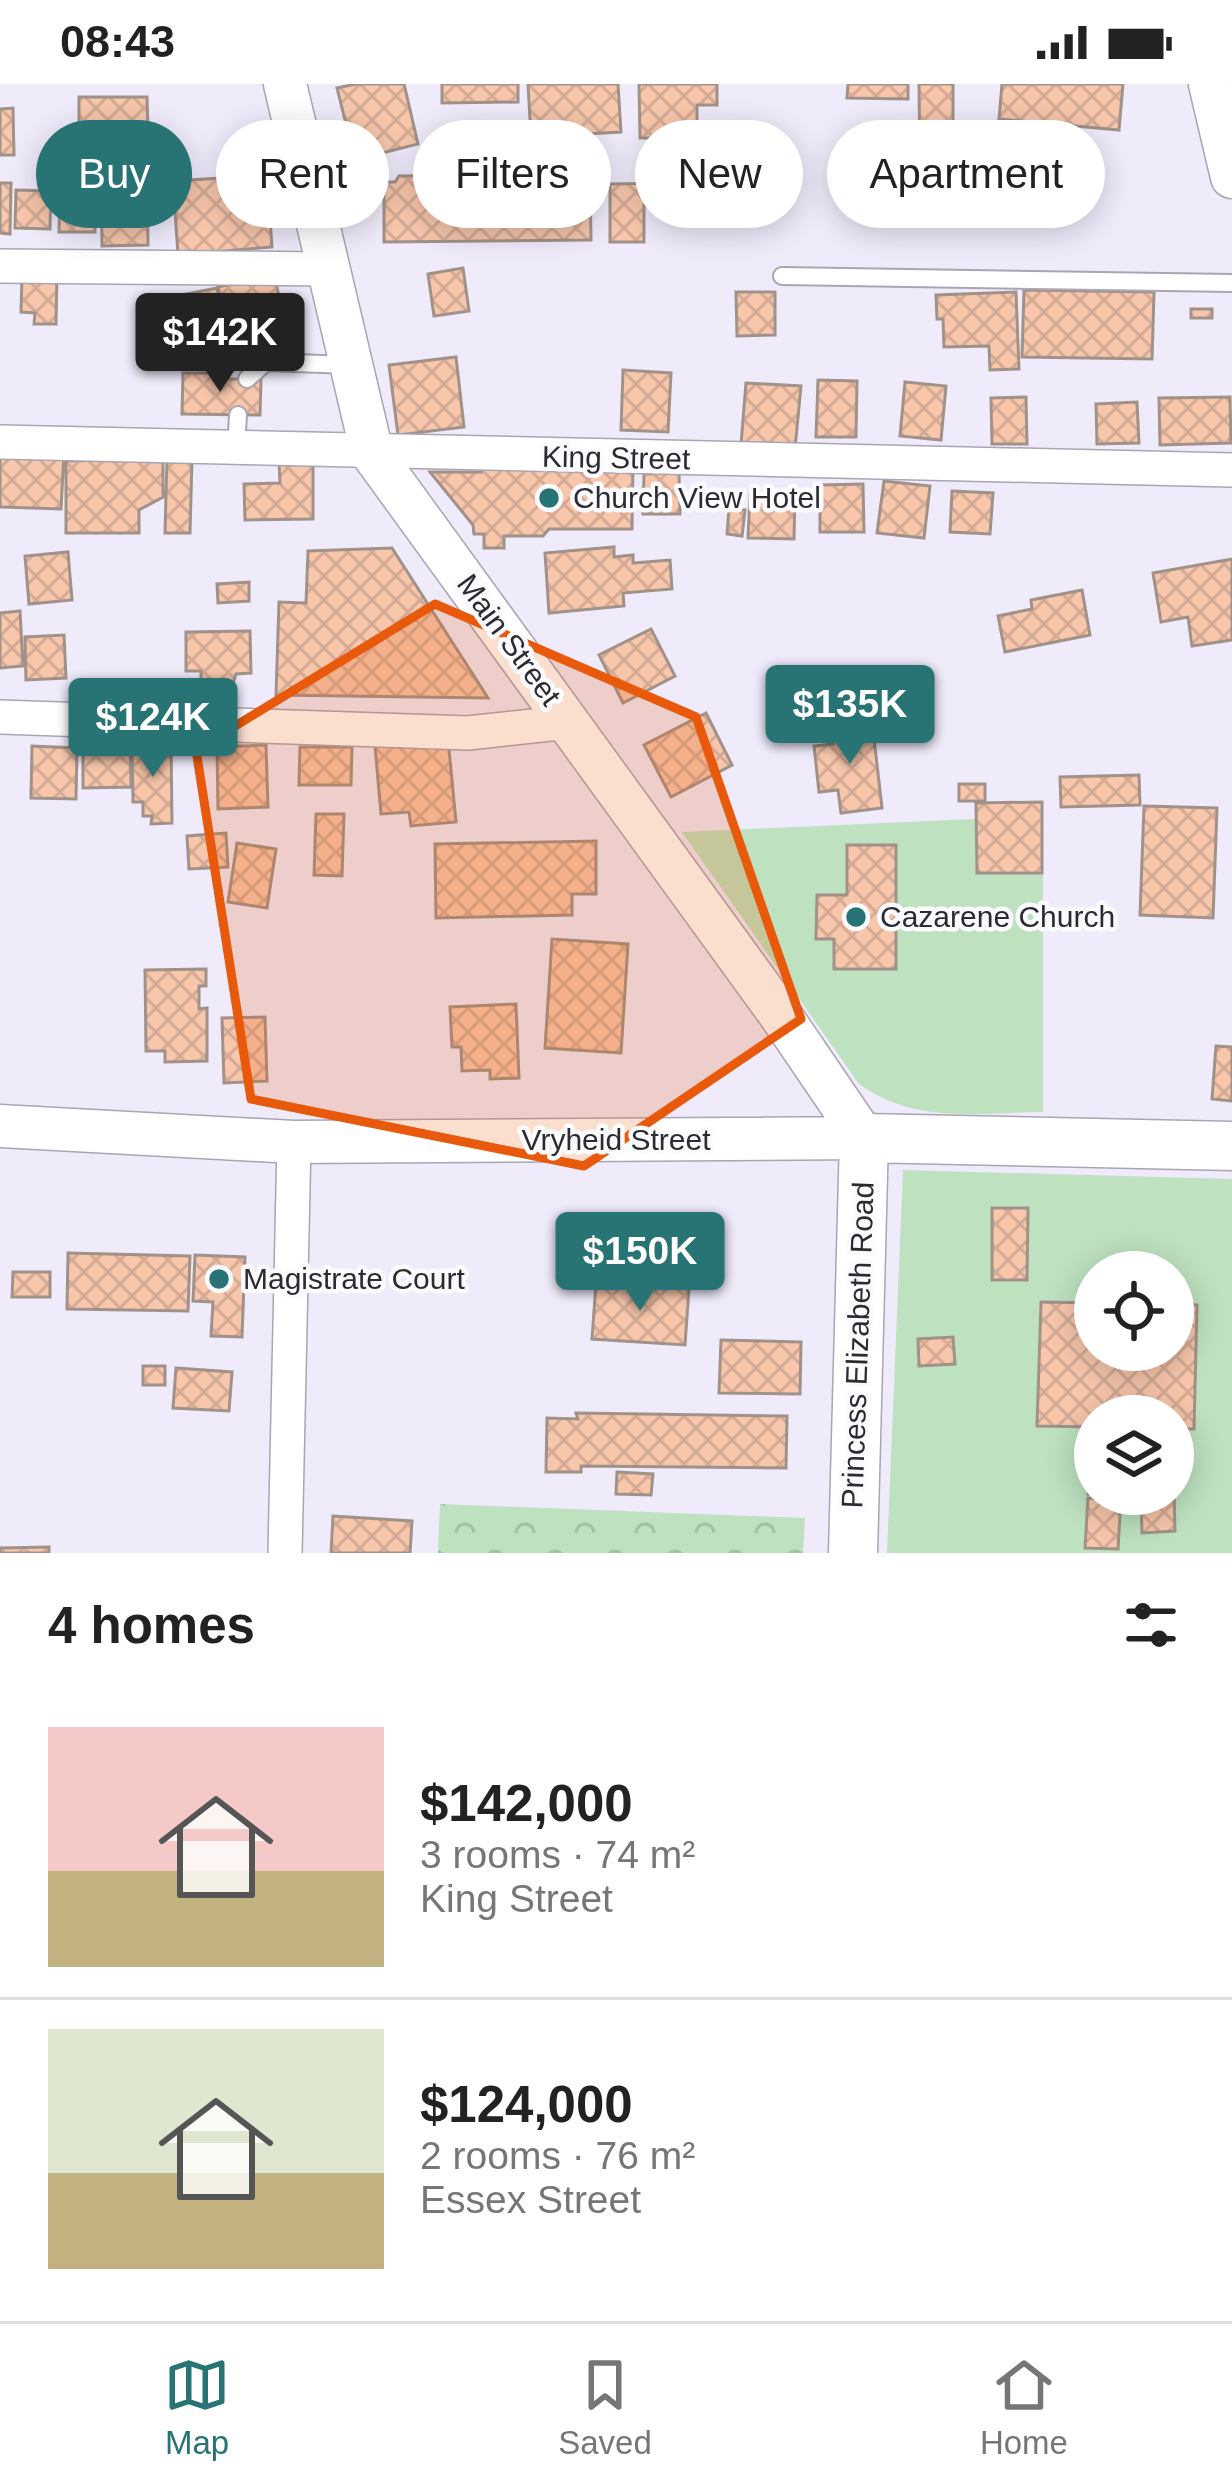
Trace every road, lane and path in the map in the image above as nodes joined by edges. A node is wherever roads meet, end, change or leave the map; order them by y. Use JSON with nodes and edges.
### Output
{"nodes":[{"id":1,"x":285,"y":84,"type":"edge"},
{"id":2,"x":1210,"y":84,"type":"edge"},
{"id":3,"x":1232,"y":177,"type":"edge"},
{"id":4,"x":0,"y":266,"type":"edge"},
{"id":5,"x":329,"y":269,"type":"junction"},
{"id":6,"x":782,"y":276,"type":"dead end"},
{"id":7,"x":1232,"y":284,"type":"edge"},
{"id":8,"x":351,"y":365,"type":"junction"},
{"id":9,"x":247,"y":379,"type":"dead end"},
{"id":10,"x":0,"y":442,"type":"edge"},
{"id":11,"x":372,"y":452,"type":"junction"},
{"id":12,"x":1232,"y":470,"type":"edge"},
{"id":13,"x":0,"y":717,"type":"edge"},
{"id":14,"x":569,"y":722,"type":"junction"},
{"id":15,"x":0,"y":1126,"type":"edge"},
{"id":16,"x":864,"y":1138,"type":"junction"},
{"id":17,"x":294,"y":1142,"type":"junction"},
{"id":18,"x":1232,"y":1146,"type":"edge"},
{"id":19,"x":285,"y":1553,"type":"edge"},
{"id":20,"x":853,"y":1553,"type":"edge"}],
"edges":[{"from":1,"to":5,"type":"street","name":"Main Street"},
{"from":2,"to":3,"type":"street"},
{"from":4,"to":5,"type":"street"},
{"from":5,"to":8,"type":"street","name":"Main Street"},
{"from":6,"to":7,"type":"lane"},
{"from":8,"to":9,"type":"lane"},
{"from":8,"to":11,"type":"street","name":"Main Street"},
{"from":10,"to":11,"type":"street","name":"King Street"},
{"from":11,"to":12,"type":"street","name":"King Street"},
{"from":11,"to":14,"type":"street","name":"Main Street"},
{"from":13,"to":14,"type":"street"},
{"from":14,"to":16,"type":"street","name":"Main Street"},
{"from":15,"to":17,"type":"street","name":"Vryheid Street"},
{"from":16,"to":17,"type":"street","name":"Vryheid Street"},
{"from":16,"to":18,"type":"main road","name":"Vryheid Street"},
{"from":16,"to":20,"type":"main road","name":"Princess Elizabeth Road"},
{"from":17,"to":19,"type":"street"}]}
